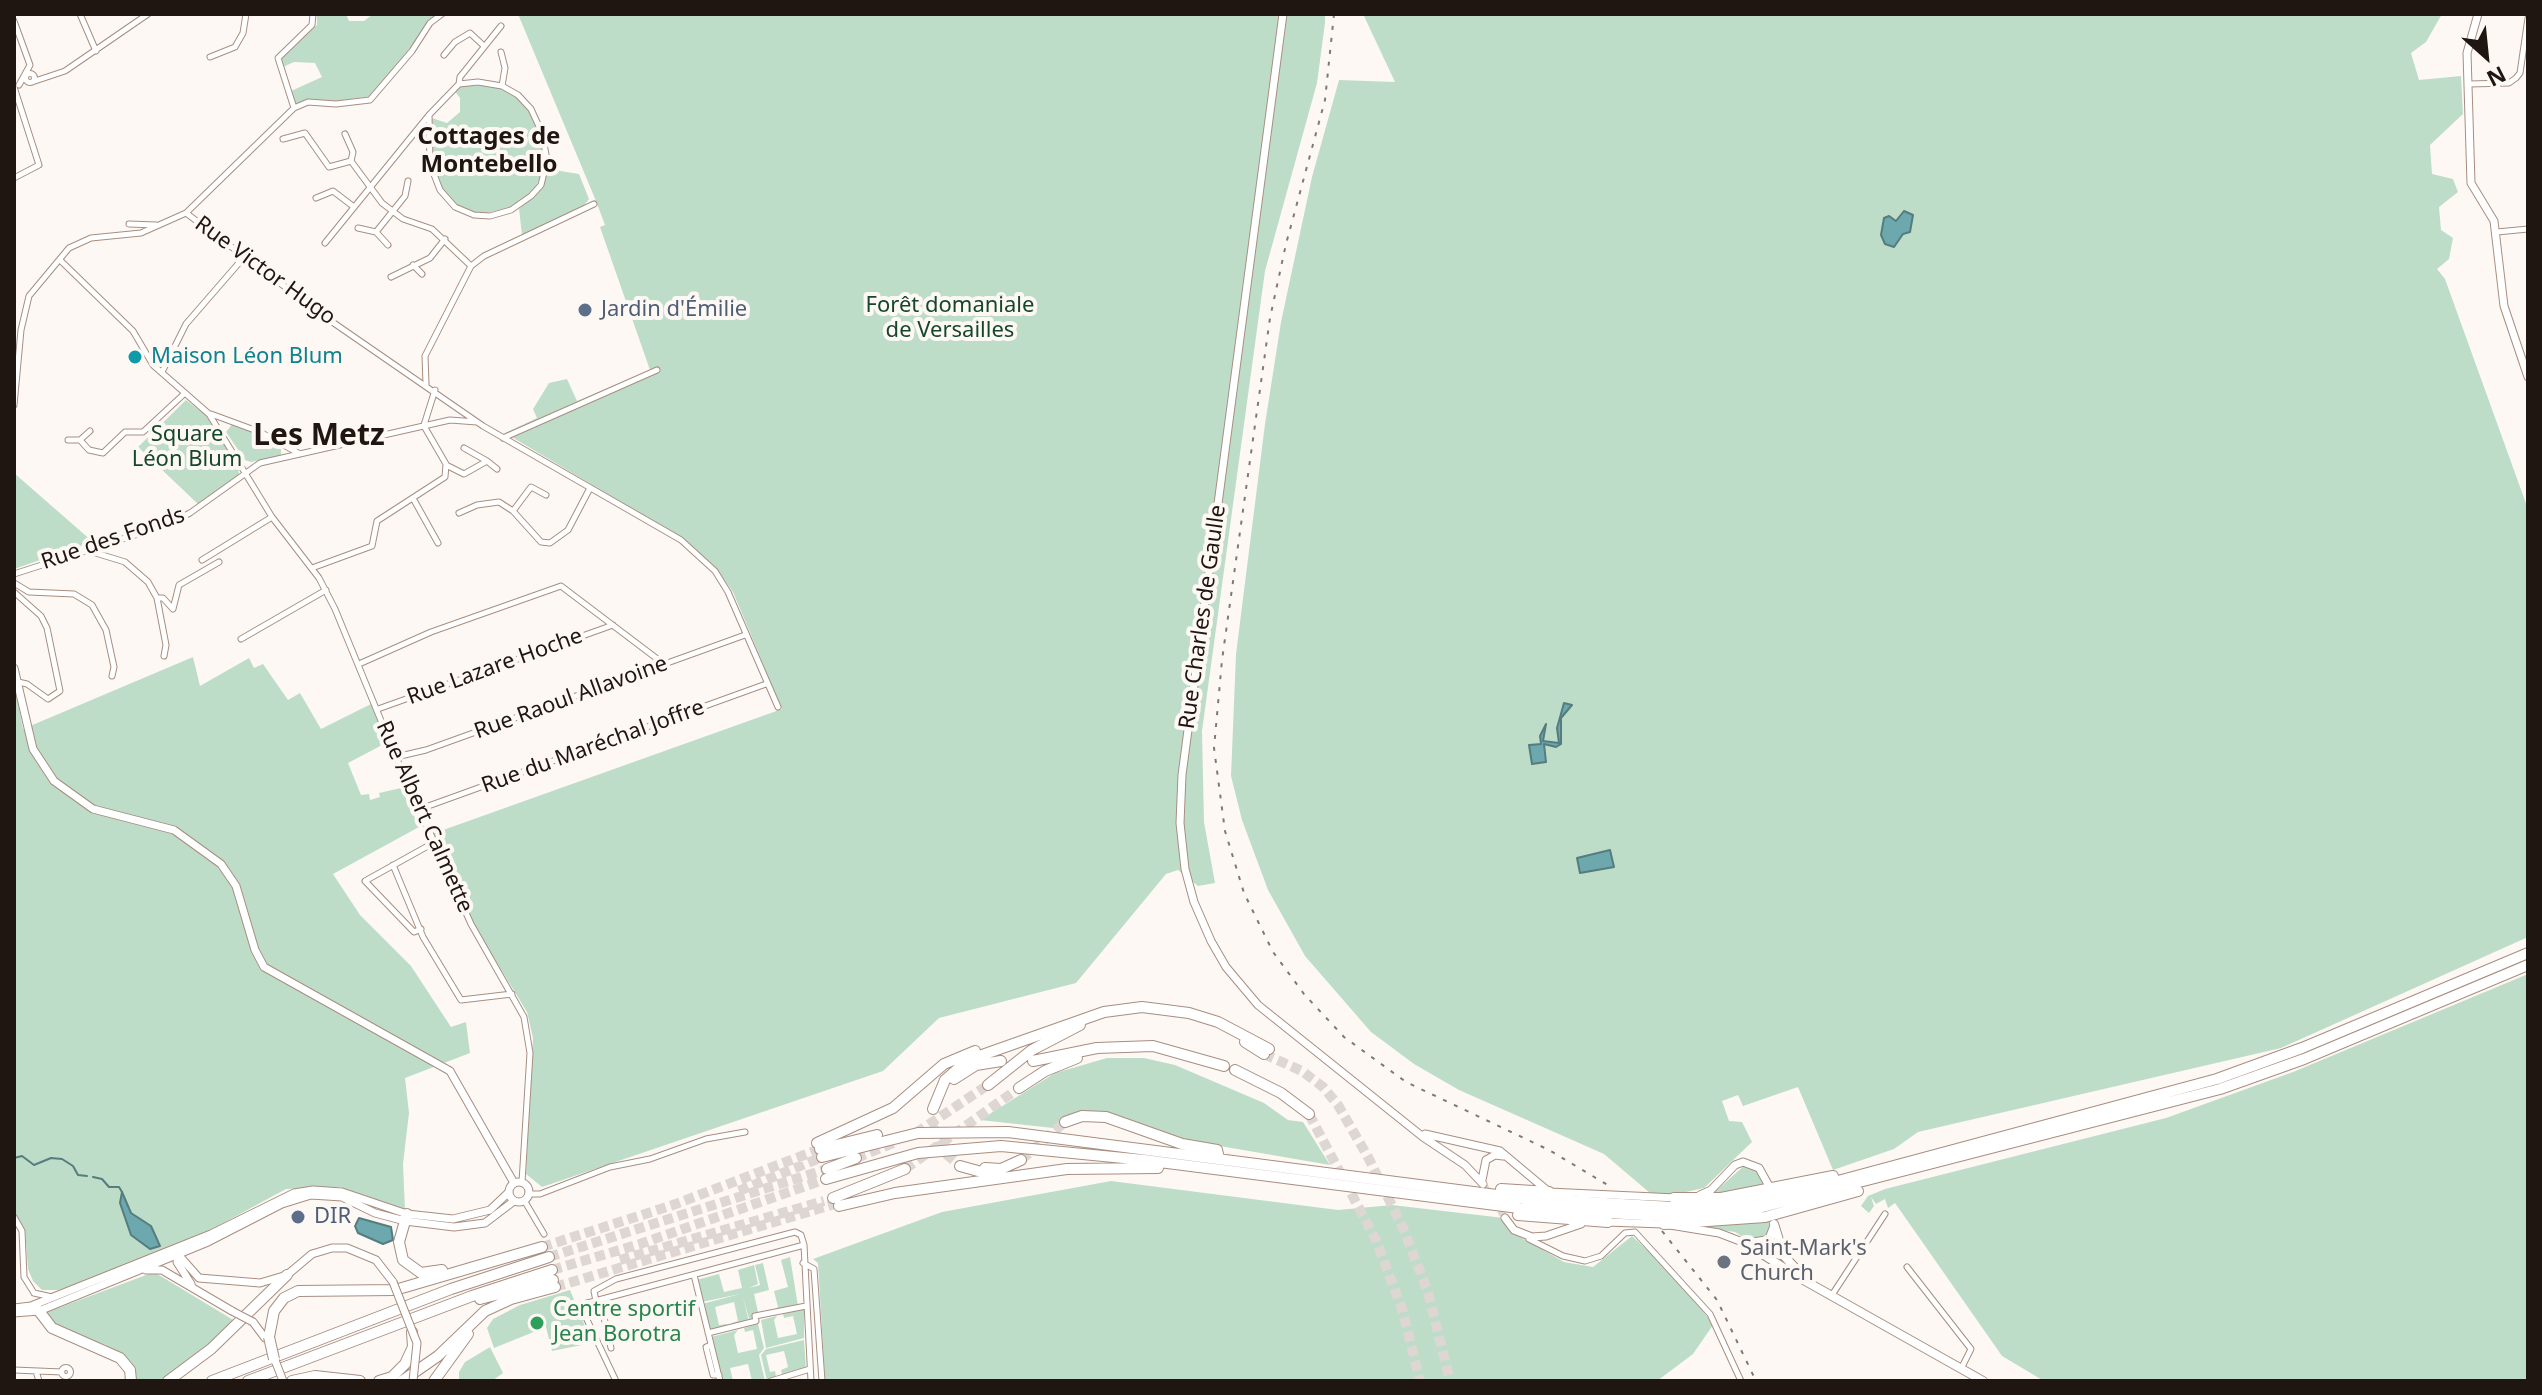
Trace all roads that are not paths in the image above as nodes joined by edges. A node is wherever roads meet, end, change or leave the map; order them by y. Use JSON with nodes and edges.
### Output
{"nodes":[{"id":1,"x":80,"y":14,"type":"edge"},
{"id":2,"x":148,"y":14,"type":"edge"},
{"id":3,"x":246,"y":14,"type":"edge"},
{"id":4,"x":313,"y":14,"type":"edge"},
{"id":5,"x":442,"y":14,"type":"edge"},
{"id":6,"x":1283,"y":14,"type":"edge"},
{"id":7,"x":2478,"y":14,"type":"edge"},
{"id":8,"x":2528,"y":21,"type":"edge"},
{"id":9,"x":14,"y":23,"type":"edge"},
{"id":10,"x":501,"y":26,"type":"dead end"},
{"id":11,"x":484,"y":46,"type":"junction"},
{"id":12,"x":96,"y":51,"type":"junction"},
{"id":13,"x":501,"y":52,"type":"dead end"},
{"id":14,"x":444,"y":55,"type":"dead end"},
{"id":15,"x":210,"y":57,"type":"dead end"},
{"id":16,"x":29,"y":59,"type":"junction"},
{"id":17,"x":24,"y":81,"type":"edge"},
{"id":18,"x":459,"y":84,"type":"junction"},
{"id":19,"x":2469,"y":84,"type":"junction"},
{"id":20,"x":502,"y":86,"type":"junction"},
{"id":21,"x":294,"y":108,"type":"junction"},
{"id":22,"x":429,"y":115,"type":"junction"},
{"id":23,"x":345,"y":134,"type":"dead end"},
{"id":24,"x":283,"y":139,"type":"dead end"},
{"id":25,"x":351,"y":161,"type":"junction"},
{"id":26,"x":14,"y":178,"type":"edge"},
{"id":27,"x":408,"y":181,"type":"dead end"},
{"id":28,"x":370,"y":188,"type":"junction"},
{"id":29,"x":316,"y":198,"type":"dead end"},
{"id":30,"x":594,"y":204,"type":"dead end"},
{"id":31,"x":354,"y":207,"type":"junction"},
{"id":32,"x":392,"y":212,"type":"junction"},
{"id":33,"x":186,"y":213,"type":"junction"},
{"id":34,"x":129,"y":224,"type":"dead end"},
{"id":35,"x":157,"y":225,"type":"junction"},
{"id":36,"x":358,"y":228,"type":"dead end"},
{"id":37,"x":2528,"y":229,"type":"edge"},
{"id":38,"x":376,"y":232,"type":"junction"},
{"id":39,"x":2497,"y":232,"type":"junction"},
{"id":40,"x":445,"y":239,"type":"junction"},
{"id":41,"x":325,"y":243,"type":"dead end"},
{"id":42,"x":388,"y":245,"type":"dead end"},
{"id":43,"x":245,"y":256,"type":"junction"},
{"id":44,"x":60,"y":260,"type":"junction"},
{"id":45,"x":413,"y":265,"type":"junction"},
{"id":46,"x":471,"y":266,"type":"junction"},
{"id":47,"x":422,"y":274,"type":"dead end"},
{"id":48,"x":391,"y":277,"type":"dead end"},
{"id":49,"x":657,"y":370,"type":"dead end"},
{"id":50,"x":162,"y":372,"type":"junction"},
{"id":51,"x":2528,"y":377,"type":"edge"},
{"id":52,"x":426,"y":384,"type":"junction"},
{"id":53,"x":435,"y":390,"type":"junction"},
{"id":54,"x":184,"y":394,"type":"junction"},
{"id":55,"x":14,"y":405,"type":"edge"},
{"id":56,"x":463,"y":409,"type":"junction"},
{"id":57,"x":209,"y":414,"type":"junction"},
{"id":58,"x":460,"y":419,"type":"junction"},
{"id":59,"x":230,"y":420,"type":"junction"},
{"id":60,"x":477,"y":422,"type":"junction"},
{"id":61,"x":424,"y":426,"type":"junction"},
{"id":62,"x":221,"y":429,"type":"junction"},
{"id":63,"x":90,"y":431,"type":"dead end"},
{"id":64,"x":502,"y":438,"type":"junction"},
{"id":65,"x":68,"y":440,"type":"dead end"},
{"id":66,"x":80,"y":440,"type":"junction"},
{"id":67,"x":284,"y":446,"type":"junction"},
{"id":68,"x":464,"y":448,"type":"dead end"},
{"id":69,"x":300,"y":455,"type":"junction"},
{"id":70,"x":283,"y":458,"type":"junction"},
{"id":71,"x":487,"y":461,"type":"junction"},
{"id":72,"x":446,"y":464,"type":"junction"},
{"id":73,"x":497,"y":469,"type":"dead end"},
{"id":74,"x":247,"y":471,"type":"junction"},
{"id":75,"x":457,"y":472,"type":"junction"},
{"id":76,"x":445,"y":477,"type":"junction"},
{"id":77,"x":589,"y":490,"type":"junction"},
{"id":78,"x":546,"y":495,"type":"dead end"},
{"id":79,"x":414,"y":500,"type":"junction"},
{"id":80,"x":513,"y":511,"type":"junction"},
{"id":81,"x":459,"y":513,"type":"dead end"},
{"id":82,"x":272,"y":517,"type":"junction"},
{"id":83,"x":438,"y":543,"type":"dead end"},
{"id":84,"x":86,"y":549,"type":"junction"},
{"id":85,"x":202,"y":560,"type":"dead end"},
{"id":86,"x":219,"y":562,"type":"dead end"},
{"id":87,"x":312,"y":568,"type":"junction"},
{"id":88,"x":14,"y":574,"type":"edge"},
{"id":89,"x":14,"y":583,"type":"edge"},
{"id":90,"x":326,"y":590,"type":"junction"},
{"id":91,"x":14,"y":592,"type":"edge"},
{"id":92,"x":157,"y":598,"type":"junction"},
{"id":93,"x":613,"y":625,"type":"junction"},
{"id":94,"x":745,"y":635,"type":"junction"},
{"id":95,"x":241,"y":639,"type":"dead end"},
{"id":96,"x":164,"y":656,"type":"dead end"},
{"id":97,"x":359,"y":664,"type":"junction"},
{"id":98,"x":664,"y":664,"type":"junction"},
{"id":99,"x":14,"y":668,"type":"edge"},
{"id":100,"x":112,"y":676,"type":"dead end"},
{"id":101,"x":18,"y":682,"type":"junction"},
{"id":102,"x":766,"y":684,"type":"junction"},
{"id":103,"x":778,"y":707,"type":"dead end"},
{"id":104,"x":378,"y":709,"type":"junction"},
{"id":105,"x":396,"y":757,"type":"junction"},
{"id":106,"x":420,"y":809,"type":"junction"},
{"id":107,"x":435,"y":842,"type":"junction"},
{"id":108,"x":393,"y":865,"type":"junction"},
{"id":109,"x":421,"y":929,"type":"junction"},
{"id":110,"x":2528,"y":947,"type":"edge"},
{"id":111,"x":2528,"y":953,"type":"edge"},
{"id":112,"x":2516,"y":958,"type":"junction"},
{"id":113,"x":2528,"y":965,"type":"edge"},
{"id":114,"x":512,"y":994,"type":"junction"},
{"id":115,"x":1050,"y":1028,"type":"junction"},
{"id":116,"x":1131,"y":1047,"type":"junction"},
{"id":117,"x":1001,"y":1061,"type":"dead end"},
{"id":118,"x":1033,"y":1061,"type":"dead end"},
{"id":119,"x":988,"y":1085,"type":"tunnel mouth"},
{"id":120,"x":1019,"y":1088,"type":"tunnel mouth"},
{"id":121,"x":1309,"y":1114,"type":"tunnel mouth"},
{"id":122,"x":1065,"y":1122,"type":"tunnel mouth"},
{"id":123,"x":1413,"y":1129,"type":"junction"},
{"id":124,"x":745,"y":1132,"type":"dead end"},
{"id":125,"x":1509,"y":1157,"type":"junction"},
{"id":126,"x":856,"y":1158,"type":"tunnel mouth"},
{"id":127,"x":1219,"y":1158,"type":"junction"},
{"id":128,"x":1021,"y":1160,"type":"tunnel mouth"},
{"id":129,"x":1172,"y":1165,"type":"junction"},
{"id":130,"x":1919,"y":1168,"type":"junction"},
{"id":131,"x":1067,"y":1169,"type":"junction"},
{"id":132,"x":907,"y":1171,"type":"tunnel mouth"},
{"id":133,"x":1851,"y":1177,"type":"junction"},
{"id":134,"x":518,"y":1183,"type":"junction"},
{"id":135,"x":1351,"y":1186,"type":"junction"},
{"id":136,"x":1769,"y":1186,"type":"dead end"},
{"id":137,"x":1472,"y":1191,"type":"junction"},
{"id":138,"x":509,"y":1192,"type":"junction"},
{"id":139,"x":1549,"y":1192,"type":"junction"},
{"id":140,"x":526,"y":1197,"type":"junction"},
{"id":141,"x":1674,"y":1198,"type":"junction"},
{"id":142,"x":514,"y":1201,"type":"junction"},
{"id":143,"x":1885,"y":1214,"type":"dead end"},
{"id":144,"x":14,"y":1217,"type":"edge"},
{"id":145,"x":406,"y":1218,"type":"junction"},
{"id":146,"x":1505,"y":1218,"type":"tunnel mouth"},
{"id":147,"x":1608,"y":1222,"type":"junction"},
{"id":148,"x":1664,"y":1224,"type":"junction"},
{"id":149,"x":544,"y":1234,"type":"dead end"},
{"id":150,"x":1522,"y":1235,"type":"junction"},
{"id":151,"x":1745,"y":1243,"type":"junction"},
{"id":152,"x":184,"y":1244,"type":"junction"},
{"id":153,"x":804,"y":1245,"type":"junction"},
{"id":154,"x":542,"y":1247,"type":"tunnel mouth"},
{"id":155,"x":1780,"y":1248,"type":"junction"},
{"id":156,"x":170,"y":1250,"type":"junction"},
{"id":157,"x":179,"y":1254,"type":"junction"},
{"id":158,"x":549,"y":1257,"type":"tunnel mouth"},
{"id":159,"x":1772,"y":1259,"type":"junction"},
{"id":160,"x":803,"y":1263,"type":"junction"},
{"id":161,"x":475,"y":1265,"type":"junction"},
{"id":162,"x":1907,"y":1267,"type":"dead end"},
{"id":163,"x":136,"y":1272,"type":"junction"},
{"id":164,"x":287,"y":1275,"type":"junction"},
{"id":165,"x":694,"y":1275,"type":"junction"},
{"id":166,"x":1817,"y":1286,"type":"junction"},
{"id":167,"x":195,"y":1289,"type":"junction"},
{"id":168,"x":34,"y":1293,"type":"junction"},
{"id":169,"x":530,"y":1294,"type":"junction"},
{"id":170,"x":1832,"y":1295,"type":"junction"},
{"id":171,"x":54,"y":1297,"type":"junction"},
{"id":172,"x":598,"y":1300,"type":"junction"},
{"id":173,"x":806,"y":1306,"type":"junction"},
{"id":174,"x":35,"y":1309,"type":"junction"},
{"id":175,"x":14,"y":1310,"type":"edge"},
{"id":176,"x":411,"y":1327,"type":"junction"},
{"id":177,"x":708,"y":1333,"type":"junction"},
{"id":178,"x":267,"y":1338,"type":"junction"},
{"id":179,"x":611,"y":1348,"type":"dead end"},
{"id":180,"x":274,"y":1359,"type":"joint"},
{"id":181,"x":810,"y":1369,"type":"junction"},
{"id":182,"x":1961,"y":1369,"type":"junction"},
{"id":183,"x":14,"y":1370,"type":"edge"},
{"id":184,"x":36,"y":1371,"type":"junction"},
{"id":185,"x":62,"y":1372,"type":"dead end"},
{"id":186,"x":720,"y":1378,"type":"edge"},
{"id":187,"x":39,"y":1381,"type":"edge"},
{"id":188,"x":131,"y":1381,"type":"edge"},
{"id":189,"x":168,"y":1381,"type":"edge"},
{"id":190,"x":212,"y":1381,"type":"edge"},
{"id":191,"x":248,"y":1381,"type":"edge"},
{"id":192,"x":283,"y":1381,"type":"edge"},
{"id":193,"x":292,"y":1381,"type":"edge"},
{"id":194,"x":360,"y":1381,"type":"edge"},
{"id":195,"x":379,"y":1381,"type":"edge"},
{"id":196,"x":402,"y":1381,"type":"edge"},
{"id":197,"x":413,"y":1381,"type":"edge"},
{"id":198,"x":434,"y":1381,"type":"edge"},
{"id":199,"x":616,"y":1381,"type":"edge"},
{"id":200,"x":771,"y":1381,"type":"edge"},
{"id":201,"x":811,"y":1381,"type":"edge"},
{"id":202,"x":822,"y":1381,"type":"edge"},
{"id":203,"x":1741,"y":1381,"type":"edge"},
{"id":204,"x":1983,"y":1381,"type":"edge"}],
"edges":[{"from":1,"to":12,"type":"street"},
{"from":2,"to":12,"type":"street"},
{"from":3,"to":15,"type":"street"},
{"from":4,"to":21,"type":"street"},
{"from":5,"to":21,"type":"street"},
{"from":6,"to":123,"type":"main road","name":"Rue Charles de Gaulle"},
{"from":7,"to":19,"type":"main road"},
{"from":8,"to":19,"type":"street"},
{"from":9,"to":16,"type":"street"},
{"from":10,"to":11,"type":"street"},
{"from":11,"to":14,"type":"street"},
{"from":11,"to":18,"type":"street"},
{"from":12,"to":17,"type":"street"},
{"from":13,"to":20,"type":"street"},
{"from":16,"to":17,"type":"street"},
{"from":16,"to":17,"type":"street"},
{"from":17,"to":26,"type":"street"},
{"from":18,"to":20,"type":"street"},
{"from":18,"to":22,"type":"street"},
{"from":19,"to":39,"type":"main road"},
{"from":20,"to":22,"type":"street"},
{"from":21,"to":33,"type":"street"},
{"from":22,"to":28,"type":"street"},
{"from":23,"to":25,"type":"street"},
{"from":24,"to":25,"type":"street"},
{"from":25,"to":28,"type":"street"},
{"from":27,"to":32,"type":"street"},
{"from":28,"to":31,"type":"street"},
{"from":28,"to":32,"type":"street"},
{"from":29,"to":31,"type":"street"},
{"from":30,"to":46,"type":"street"},
{"from":31,"to":41,"type":"street"},
{"from":32,"to":38,"type":"street"},
{"from":32,"to":40,"type":"street"},
{"from":33,"to":35,"type":"street"},
{"from":33,"to":43,"type":"street","name":"Rue Victor Hugo"},
{"from":34,"to":35,"type":"street"},
{"from":35,"to":44,"type":"street"},
{"from":36,"to":38,"type":"street"},
{"from":37,"to":39,"type":"street"},
{"from":38,"to":42,"type":"street"},
{"from":39,"to":51,"type":"main road"},
{"from":40,"to":45,"type":"street"},
{"from":40,"to":46,"type":"street"},
{"from":43,"to":50,"type":"street"},
{"from":43,"to":52,"type":"street","name":"Rue Victor Hugo"},
{"from":44,"to":50,"type":"street"},
{"from":44,"to":55,"type":"street"},
{"from":45,"to":47,"type":"street"},
{"from":45,"to":48,"type":"street"},
{"from":46,"to":52,"type":"street"},
{"from":49,"to":64,"type":"street"},
{"from":50,"to":54,"type":"street"},
{"from":52,"to":53,"type":"street","name":"Rue Victor Hugo"},
{"from":53,"to":56,"type":"street","name":"Rue Victor Hugo"},
{"from":53,"to":61,"type":"street"},
{"from":54,"to":57,"type":"street"},
{"from":54,"to":66,"type":"street"},
{"from":56,"to":58,"type":"street"},
{"from":56,"to":60,"type":"street","name":"Rue Victor Hugo"},
{"from":57,"to":59,"type":"street"},
{"from":57,"to":62,"type":"street","name":"Rue Albert Calmette"},
{"from":58,"to":60,"type":"street"},
{"from":58,"to":61,"type":"street","name":"Rue des Fonds"},
{"from":59,"to":62,"type":"street"},
{"from":59,"to":67,"type":"street"},
{"from":60,"to":64,"type":"street"},
{"from":61,"to":69,"type":"street","name":"Rue des Fonds"},
{"from":61,"to":72,"type":"street"},
{"from":62,"to":74,"type":"street","name":"Rue Albert Calmette"},
{"from":63,"to":66,"type":"street"},
{"from":64,"to":77,"type":"street"},
{"from":65,"to":66,"type":"street"},
{"from":67,"to":69,"type":"street"},
{"from":67,"to":70,"type":"street"},
{"from":68,"to":71,"type":"street"},
{"from":69,"to":70,"type":"street","name":"Rue des Fonds"},
{"from":70,"to":74,"type":"street","name":"Rue des Fonds"},
{"from":71,"to":73,"type":"street"},
{"from":71,"to":75,"type":"street"},
{"from":72,"to":75,"type":"street"},
{"from":72,"to":76,"type":"street"},
{"from":74,"to":82,"type":"street","name":"Rue Albert Calmette"},
{"from":74,"to":84,"type":"street","name":"Rue des Fonds"},
{"from":75,"to":76,"type":"street"},
{"from":76,"to":79,"type":"street"},
{"from":77,"to":80,"type":"street"},
{"from":77,"to":94,"type":"street"},
{"from":78,"to":80,"type":"street"},
{"from":79,"to":83,"type":"street"},
{"from":79,"to":87,"type":"street"},
{"from":80,"to":81,"type":"street"},
{"from":82,"to":85,"type":"street"},
{"from":82,"to":87,"type":"street","name":"Rue Albert Calmette"},
{"from":84,"to":88,"type":"street","name":"Rue des Fonds"},
{"from":84,"to":92,"type":"street"},
{"from":86,"to":92,"type":"street"},
{"from":87,"to":90,"type":"street","name":"Rue Albert Calmette"},
{"from":89,"to":100,"type":"street"},
{"from":90,"to":95,"type":"street"},
{"from":90,"to":97,"type":"street","name":"Rue Albert Calmette"},
{"from":91,"to":101,"type":"street"},
{"from":92,"to":96,"type":"street"},
{"from":93,"to":97,"type":"street"},
{"from":93,"to":98,"type":"street"},
{"from":93,"to":104,"type":"street","name":"Rue Lazare Hoche"},
{"from":94,"to":98,"type":"street","name":"Rue Raoul Allavoine"},
{"from":94,"to":102,"type":"street"},
{"from":97,"to":104,"type":"street","name":"Rue Albert Calmette"},
{"from":98,"to":105,"type":"street","name":"Rue Raoul Allavoine"},
{"from":99,"to":101,"type":"main road"},
{"from":101,"to":134,"type":"main road"},
{"from":102,"to":103,"type":"street"},
{"from":102,"to":106,"type":"street","name":"Rue du Maréchal Joffre"},
{"from":104,"to":105,"type":"street","name":"Rue Albert Calmette"},
{"from":105,"to":106,"type":"street","name":"Rue Albert Calmette"},
{"from":106,"to":107,"type":"street","name":"Rue Albert Calmette"},
{"from":107,"to":108,"type":"street"},
{"from":107,"to":114,"type":"street","name":"Rue Albert Calmette"},
{"from":108,"to":109,"type":"street"},
{"from":108,"to":109,"type":"street"},
{"from":109,"to":114,"type":"street"},
{"from":110,"to":112,"type":"highway"},
{"from":111,"to":112,"type":"highway"},
{"from":112,"to":133,"type":"highway"},
{"from":113,"to":130,"type":"highway"},
{"from":114,"to":134,"type":"street","name":"Rue Albert Calmette"},
{"from":115,"to":117,"type":"highway"},
{"from":115,"to":119,"type":"highway"},
{"from":115,"to":127,"type":"highway"},
{"from":116,"to":118,"type":"highway"},
{"from":116,"to":120,"type":"highway"},
{"from":116,"to":121,"type":"highway"},
{"from":122,"to":127,"type":"highway"},
{"from":123,"to":125,"type":"main road","name":"Rue Charles de Gaulle"},
{"from":123,"to":125,"type":"main road","name":"Rue Charles de Gaulle"},
{"from":124,"to":140,"type":"street"},
{"from":125,"to":139,"type":"main road"},
{"from":126,"to":129,"type":"highway"},
{"from":127,"to":137,"type":"highway"},
{"from":128,"to":131,"type":"highway"},
{"from":129,"to":131,"type":"highway"},
{"from":129,"to":135,"type":"highway"},
{"from":130,"to":135,"type":"highway"},
{"from":130,"to":148,"type":"highway"},
{"from":131,"to":132,"type":"highway"},
{"from":133,"to":137,"type":"highway"},
{"from":133,"to":141,"type":"highway"},
{"from":134,"to":138,"type":"main road"},
{"from":134,"to":140,"type":"main road"},
{"from":135,"to":147,"type":"highway"},
{"from":136,"to":141,"type":"main road"},
{"from":137,"to":139,"type":"highway"},
{"from":138,"to":142,"type":"main road"},
{"from":138,"to":145,"type":"main road"},
{"from":139,"to":141,"type":"main road"},
{"from":140,"to":142,"type":"main road"},
{"from":140,"to":149,"type":"street"},
{"from":142,"to":145,"type":"main road"},
{"from":143,"to":170,"type":"street"},
{"from":144,"to":168,"type":"street"},
{"from":145,"to":152,"type":"main road"},
{"from":145,"to":157,"type":"main road"},
{"from":145,"to":161,"type":"highway"},
{"from":146,"to":150,"type":"main road"},
{"from":147,"to":148,"type":"main road"},
{"from":147,"to":150,"type":"main road"},
{"from":148,"to":151,"type":"main road"},
{"from":150,"to":203,"type":"street"},
{"from":151,"to":155,"type":"main road"},
{"from":151,"to":159,"type":"main road"},
{"from":152,"to":156,"type":"main road"},
{"from":152,"to":157,"type":"main road"},
{"from":153,"to":160,"type":"street"},
{"from":153,"to":165,"type":"street"},
{"from":153,"to":172,"type":"street"},
{"from":154,"to":161,"type":"highway"},
{"from":155,"to":159,"type":"main road"},
{"from":155,"to":166,"type":"main road"},
{"from":156,"to":157,"type":"main road"},
{"from":156,"to":171,"type":"main road"},
{"from":157,"to":163,"type":"main road"},
{"from":157,"to":164,"type":"main road"},
{"from":157,"to":167,"type":"main road"},
{"from":158,"to":190,"type":"highway"},
{"from":159,"to":166,"type":"main road"},
{"from":160,"to":173,"type":"street"},
{"from":160,"to":202,"type":"street"},
{"from":161,"to":178,"type":"highway"},
{"from":162,"to":182,"type":"street"},
{"from":163,"to":167,"type":"main road"},
{"from":163,"to":174,"type":"main road"},
{"from":164,"to":176,"type":"main road","bridge":true},
{"from":164,"to":189,"type":"highway"},
{"from":165,"to":172,"type":"street"},
{"from":165,"to":177,"type":"street"},
{"from":166,"to":170,"type":"main road"},
{"from":167,"to":178,"type":"main road","bridge":true},
{"from":168,"to":171,"type":"street"},
{"from":168,"to":174,"type":"street"},
{"from":169,"to":191,"type":"highway"},
{"from":169,"to":196,"type":"highway"},
{"from":169,"to":198,"type":"highway"},
{"from":170,"to":182,"type":"main road"},
{"from":171,"to":174,"type":"main road"},
{"from":172,"to":179,"type":"street"},
{"from":172,"to":199,"type":"street"},
{"from":173,"to":177,"type":"street"},
{"from":173,"to":181,"type":"street"},
{"from":174,"to":175,"type":"main road"},
{"from":174,"to":188,"type":"highway"},
{"from":176,"to":195,"type":"highway","bridge":true},
{"from":176,"to":197,"type":"main road","bridge":true},
{"from":177,"to":186,"type":"street"},
{"from":178,"to":180,"type":"highway","bridge":true},
{"from":180,"to":192,"type":"main road","bridge":true},
{"from":181,"to":200,"type":"street"},
{"from":181,"to":201,"type":"street"},
{"from":182,"to":204,"type":"main road"},
{"from":183,"to":184,"type":"street"},
{"from":184,"to":185,"type":"street"},
{"from":184,"to":187,"type":"street"},
{"from":193,"to":194,"type":"highway"}]}
